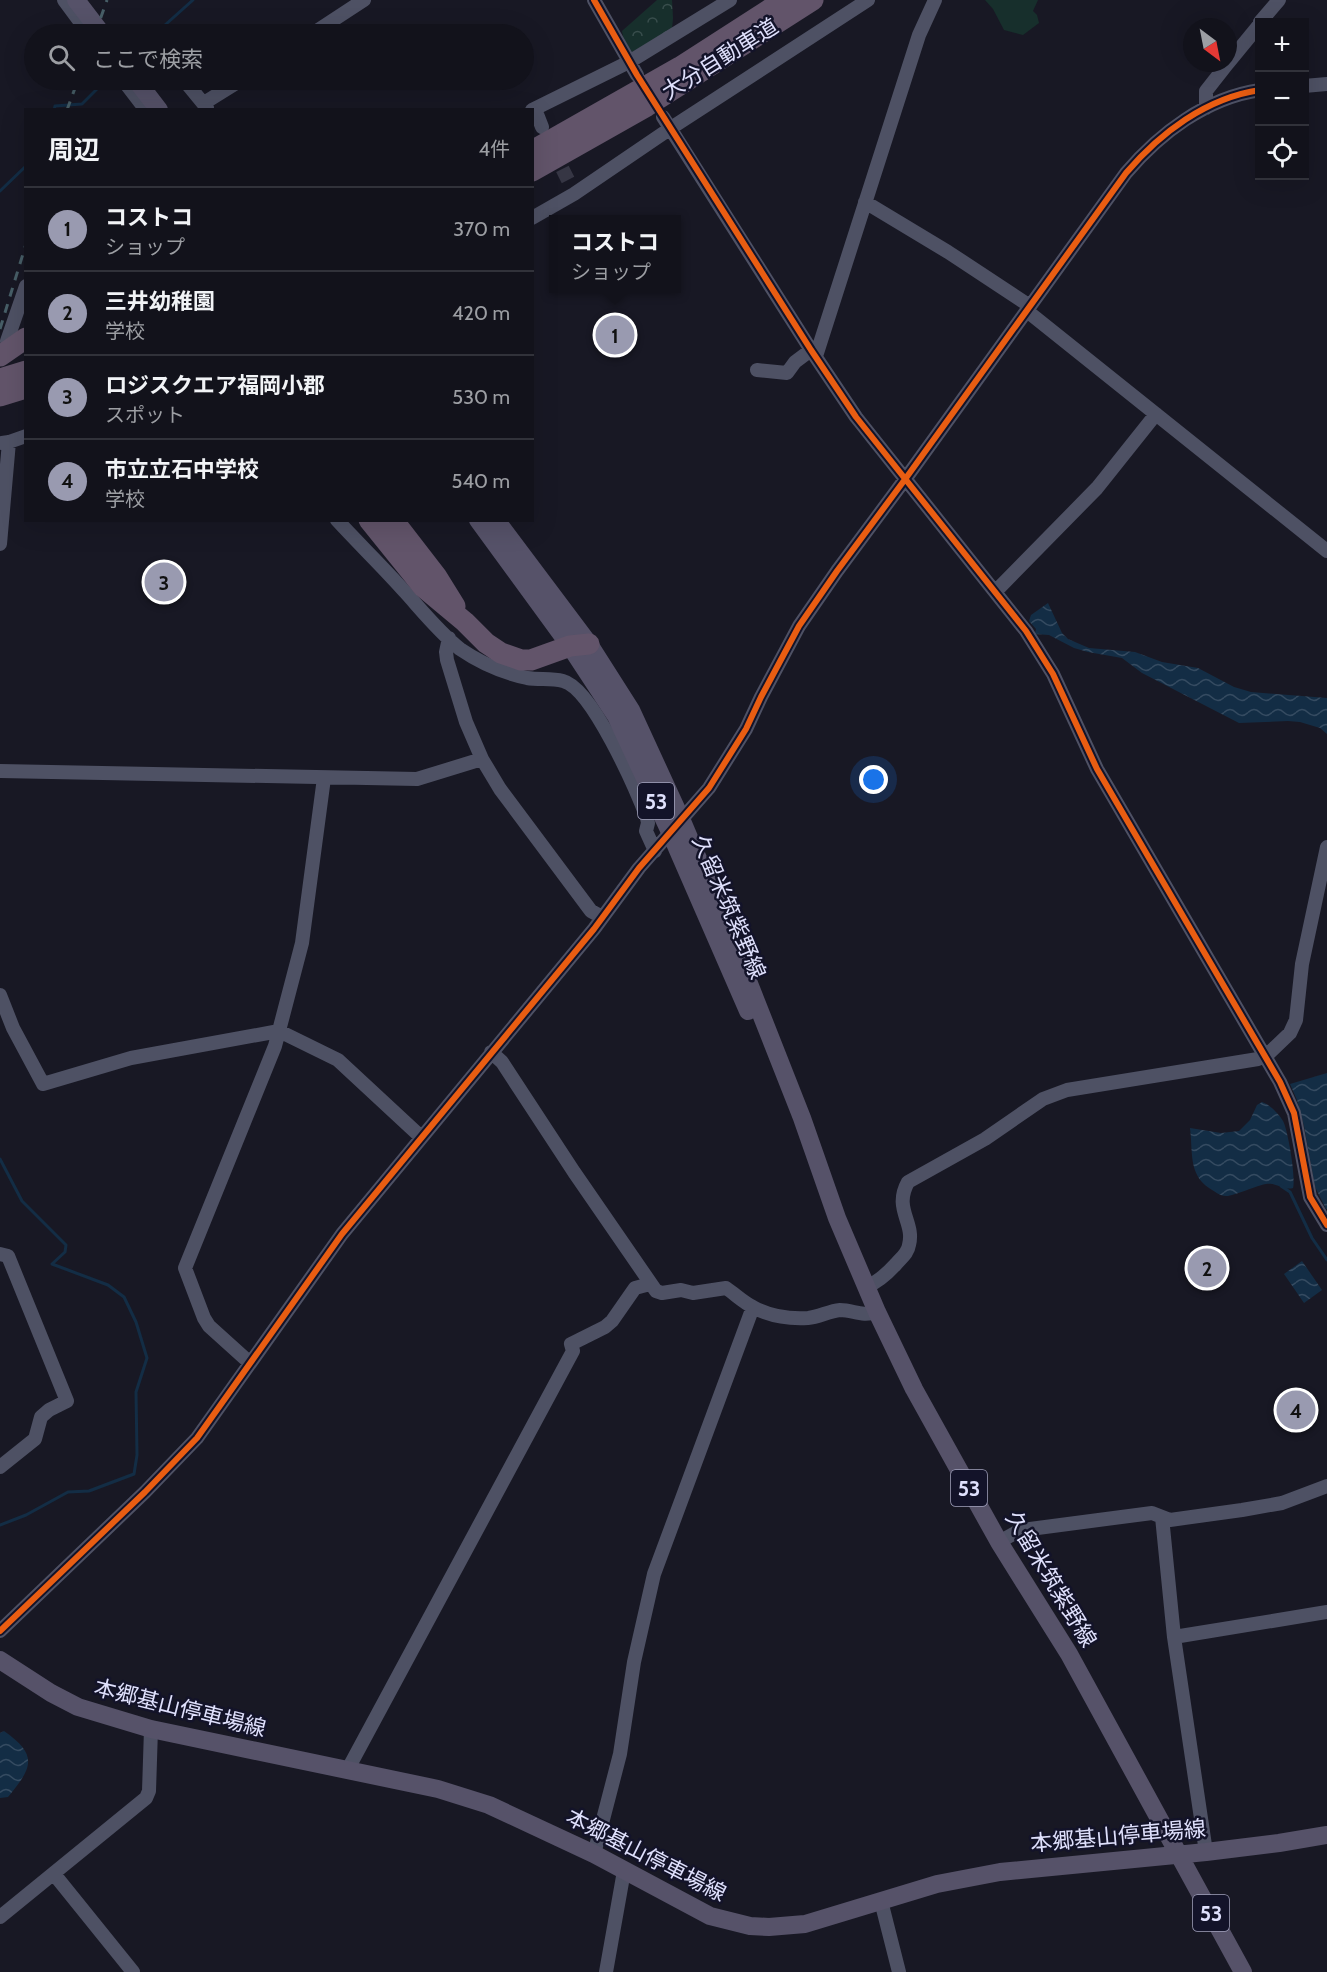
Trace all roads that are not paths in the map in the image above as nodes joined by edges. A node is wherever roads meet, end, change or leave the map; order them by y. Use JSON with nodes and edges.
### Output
{"nodes":[{"id":1,"x":64,"y":0,"type":"edge"},
{"id":2,"x":76,"y":0,"type":"edge"},
{"id":3,"x":364,"y":0,"type":"edge"},
{"id":4,"x":594,"y":0,"type":"edge"},
{"id":5,"x":730,"y":0,"type":"edge"},
{"id":6,"x":783,"y":0,"type":"edge"},
{"id":7,"x":813,"y":0,"type":"edge"},
{"id":8,"x":868,"y":0,"type":"edge"},
{"id":9,"x":934,"y":0,"type":"edge"},
{"id":10,"x":1279,"y":0,"type":"edge"},
{"id":11,"x":1264,"y":18,"type":"edge"},
{"id":12,"x":82,"y":24,"type":"edge"},
{"id":13,"x":94,"y":24,"type":"edge"},
{"id":14,"x":327,"y":24,"type":"edge"},
{"id":15,"x":1255,"y":29,"type":"edge"},
{"id":16,"x":1237,"y":52,"type":"edge"},
{"id":17,"x":629,"y":62,"type":"junction"},
{"id":18,"x":1221,"y":72,"type":"edge"},
{"id":19,"x":637,"y":75,"type":"dead end"},
{"id":20,"x":1327,"y":84,"type":"edge"},
{"id":21,"x":1309,"y":86,"type":"edge"},
{"id":22,"x":192,"y":90,"type":"edge"},
{"id":23,"x":227,"y":90,"type":"edge"},
{"id":24,"x":1255,"y":91,"type":"edge"},
{"id":25,"x":206,"y":106,"type":"edge"},
{"id":26,"x":1206,"y":108,"type":"junction"},
{"id":27,"x":534,"y":109,"type":"edge"},
{"id":28,"x":534,"y":111,"type":"edge"},
{"id":29,"x":660,"y":117,"type":"junction"},
{"id":30,"x":542,"y":127,"type":"dead end"},
{"id":31,"x":534,"y":150,"type":"edge"},
{"id":32,"x":534,"y":170,"type":"edge"},
{"id":33,"x":534,"y":180,"type":"edge"},
{"id":34,"x":568,"y":180,"type":"tunnel mouth"},
{"id":35,"x":574,"y":194,"type":"junction"},
{"id":36,"x":865,"y":202,"type":"junction"},
{"id":37,"x":534,"y":217,"type":"edge"},
{"id":38,"x":24,"y":294,"type":"edge"},
{"id":39,"x":1028,"y":309,"type":"junction"},
{"id":40,"x":11,"y":345,"type":"edge"},
{"id":41,"x":814,"y":353,"type":"junction"},
{"id":42,"x":757,"y":370,"type":"dead end"},
{"id":43,"x":24,"y":372,"type":"edge"},
{"id":44,"x":0,"y":379,"type":"edge"},
{"id":45,"x":24,"y":389,"type":"edge"},
{"id":46,"x":0,"y":396,"type":"edge"},
{"id":47,"x":24,"y":397,"type":"edge"},
{"id":48,"x":0,"y":404,"type":"edge"},
{"id":49,"x":1156,"y":414,"type":"junction"},
{"id":50,"x":24,"y":437,"type":"edge"},
{"id":51,"x":4,"y":443,"type":"edge"},
{"id":52,"x":906,"y":478,"type":"junction"},
{"id":53,"x":339,"y":522,"type":"edge"},
{"id":54,"x":376,"y":522,"type":"edge"},
{"id":55,"x":480,"y":522,"type":"edge"},
{"id":56,"x":497,"y":522,"type":"edge"},
{"id":57,"x":0,"y":544,"type":"edge"},
{"id":58,"x":1327,"y":551,"type":"edge"},
{"id":59,"x":995,"y":592,"type":"junction"},
{"id":60,"x":449,"y":638,"type":"junction"},
{"id":61,"x":580,"y":645,"type":"junction"},
{"id":62,"x":482,"y":759,"type":"junction"},
{"id":63,"x":0,"y":771,"type":"edge"},
{"id":64,"x":324,"y":778,"type":"junction"},
{"id":65,"x":676,"y":826,"type":"junction"},
{"id":66,"x":1327,"y":847,"type":"edge"},
{"id":67,"x":656,"y":851,"type":"junction"},
{"id":68,"x":602,"y":917,"type":"junction"},
{"id":69,"x":0,"y":995,"type":"edge"},
{"id":70,"x":279,"y":1031,"type":"junction"},
{"id":71,"x":491,"y":1052,"type":"junction"},
{"id":72,"x":1266,"y":1056,"type":"junction"},
{"id":73,"x":421,"y":1137,"type":"junction"},
{"id":74,"x":1327,"y":1226,"type":"edge"},
{"id":75,"x":0,"y":1254,"type":"edge"},
{"id":76,"x":650,"y":1284,"type":"junction"},
{"id":77,"x":866,"y":1287,"type":"junction"},
{"id":78,"x":753,"y":1307,"type":"junction"},
{"id":79,"x":877,"y":1312,"type":"junction"},
{"id":80,"x":250,"y":1364,"type":"junction"},
{"id":81,"x":0,"y":1467,"type":"edge"},
{"id":82,"x":1327,"y":1486,"type":"edge"},
{"id":83,"x":1162,"y":1517,"type":"junction"},
{"id":84,"x":999,"y":1542,"type":"junction"},
{"id":85,"x":1327,"y":1612,"type":"edge"},
{"id":86,"x":0,"y":1631,"type":"edge"},
{"id":87,"x":1174,"y":1637,"type":"junction"},
{"id":88,"x":0,"y":1660,"type":"edge"},
{"id":89,"x":151,"y":1729,"type":"junction"},
{"id":90,"x":348,"y":1769,"type":"junction"},
{"id":91,"x":1327,"y":1835,"type":"edge"},
{"id":92,"x":1206,"y":1852,"type":"junction"},
{"id":93,"x":594,"y":1854,"type":"junction"},
{"id":94,"x":1179,"y":1854,"type":"junction"},
{"id":95,"x":624,"y":1871,"type":"junction"},
{"id":96,"x":54,"y":1874,"type":"junction"},
{"id":97,"x":880,"y":1901,"type":"junction"},
{"id":98,"x":0,"y":1917,"type":"edge"},
{"id":99,"x":133,"y":1972,"type":"edge"},
{"id":100,"x":606,"y":1972,"type":"edge"},
{"id":101,"x":899,"y":1972,"type":"edge"},
{"id":102,"x":1243,"y":1972,"type":"edge"}],
"edges":[{"from":1,"to":12,"type":"street"},
{"from":2,"to":13,"type":"main road"},
{"from":3,"to":14,"type":"street"},
{"from":4,"to":17,"type":"street"},
{"from":5,"to":17,"type":"street"},
{"from":6,"to":31,"type":"highway","name":"大分自動車道"},
{"from":7,"to":29,"type":"highway","name":"大分自動車道"},
{"from":8,"to":29,"type":"street"},
{"from":9,"to":36,"type":"street"},
{"from":10,"to":11,"type":"street"},
{"from":15,"to":16,"type":"street"},
{"from":17,"to":19,"type":"street"},
{"from":17,"to":27,"type":"street"},
{"from":18,"to":26,"type":"street"},
{"from":20,"to":21,"type":"street"},
{"from":22,"to":25,"type":"street"},
{"from":23,"to":25,"type":"street"},
{"from":24,"to":26,"type":"street"},
{"from":26,"to":39,"type":"street"},
{"from":28,"to":30,"type":"street"},
{"from":29,"to":32,"type":"highway","name":"大分自動車道"},
{"from":29,"to":33,"type":"highway"},
{"from":29,"to":35,"type":"street"},
{"from":29,"to":41,"type":"street"},
{"from":34,"to":35,"type":"street"},
{"from":35,"to":37,"type":"street"},
{"from":36,"to":39,"type":"street"},
{"from":36,"to":41,"type":"street"},
{"from":38,"to":40,"type":"street"},
{"from":39,"to":49,"type":"street"},
{"from":39,"to":52,"type":"street"},
{"from":41,"to":42,"type":"street"},
{"from":41,"to":52,"type":"street"},
{"from":43,"to":44,"type":"highway"},
{"from":45,"to":46,"type":"highway"},
{"from":47,"to":48,"type":"highway"},
{"from":49,"to":58,"type":"street"},
{"from":49,"to":59,"type":"street"},
{"from":50,"to":51,"type":"street"},
{"from":51,"to":57,"type":"street"},
{"from":52,"to":59,"type":"street"},
{"from":52,"to":65,"type":"street"},
{"from":53,"to":60,"type":"street"},
{"from":54,"to":61,"type":"highway"},
{"from":55,"to":61,"type":"main road","name":"久留米筑紫野線","number":"53"},
{"from":56,"to":61,"type":"main road","name":"久留米筑紫野線","number":"53"},
{"from":59,"to":72,"type":"street"},
{"from":60,"to":62,"type":"street"},
{"from":60,"to":67,"type":"street"},
{"from":61,"to":65,"type":"main road","name":"久留米筑紫野線","number":"53"},
{"from":62,"to":64,"type":"street"},
{"from":62,"to":68,"type":"street"},
{"from":63,"to":64,"type":"street"},
{"from":64,"to":70,"type":"street"},
{"from":65,"to":67,"type":"street"},
{"from":65,"to":77,"type":"main road","name":"久留米筑紫野線","number":"53"},
{"from":66,"to":72,"type":"street"},
{"from":67,"to":68,"type":"street"},
{"from":68,"to":71,"type":"street"},
{"from":69,"to":70,"type":"street"},
{"from":70,"to":73,"type":"street"},
{"from":70,"to":80,"type":"street"},
{"from":71,"to":73,"type":"street"},
{"from":71,"to":76,"type":"street"},
{"from":72,"to":74,"type":"street"},
{"from":72,"to":77,"type":"street"},
{"from":73,"to":80,"type":"street"},
{"from":75,"to":81,"type":"street"},
{"from":76,"to":78,"type":"street"},
{"from":76,"to":90,"type":"street"},
{"from":77,"to":79,"type":"main road","name":"久留米筑紫野線","number":"53"},
{"from":78,"to":79,"type":"street"},
{"from":78,"to":93,"type":"street"},
{"from":79,"to":84,"type":"main road","name":"久留米筑紫野線","number":"53"},
{"from":80,"to":86,"type":"street"},
{"from":82,"to":83,"type":"street"},
{"from":83,"to":84,"type":"street"},
{"from":83,"to":87,"type":"street"},
{"from":84,"to":94,"type":"main road","name":"久留米筑紫野線","number":"53"},
{"from":85,"to":87,"type":"street"},
{"from":87,"to":92,"type":"street"},
{"from":88,"to":89,"type":"main road","name":"本郷基山停車場線"},
{"from":89,"to":90,"type":"main road","name":"本郷基山停車場線"},
{"from":89,"to":96,"type":"street"},
{"from":90,"to":93,"type":"main road","name":"本郷基山停車場線"},
{"from":91,"to":92,"type":"main road","name":"本郷基山停車場線"},
{"from":92,"to":94,"type":"main road","name":"本郷基山停車場線"},
{"from":93,"to":95,"type":"main road","name":"本郷基山停車場線"},
{"from":94,"to":97,"type":"main road","name":"本郷基山停車場線"},
{"from":94,"to":102,"type":"main road","name":"久留米筑紫野線","number":"53"},
{"from":95,"to":97,"type":"main road","name":"本郷基山停車場線"},
{"from":95,"to":100,"type":"street"},
{"from":96,"to":98,"type":"street"},
{"from":96,"to":99,"type":"street"},
{"from":97,"to":101,"type":"street"}]}
